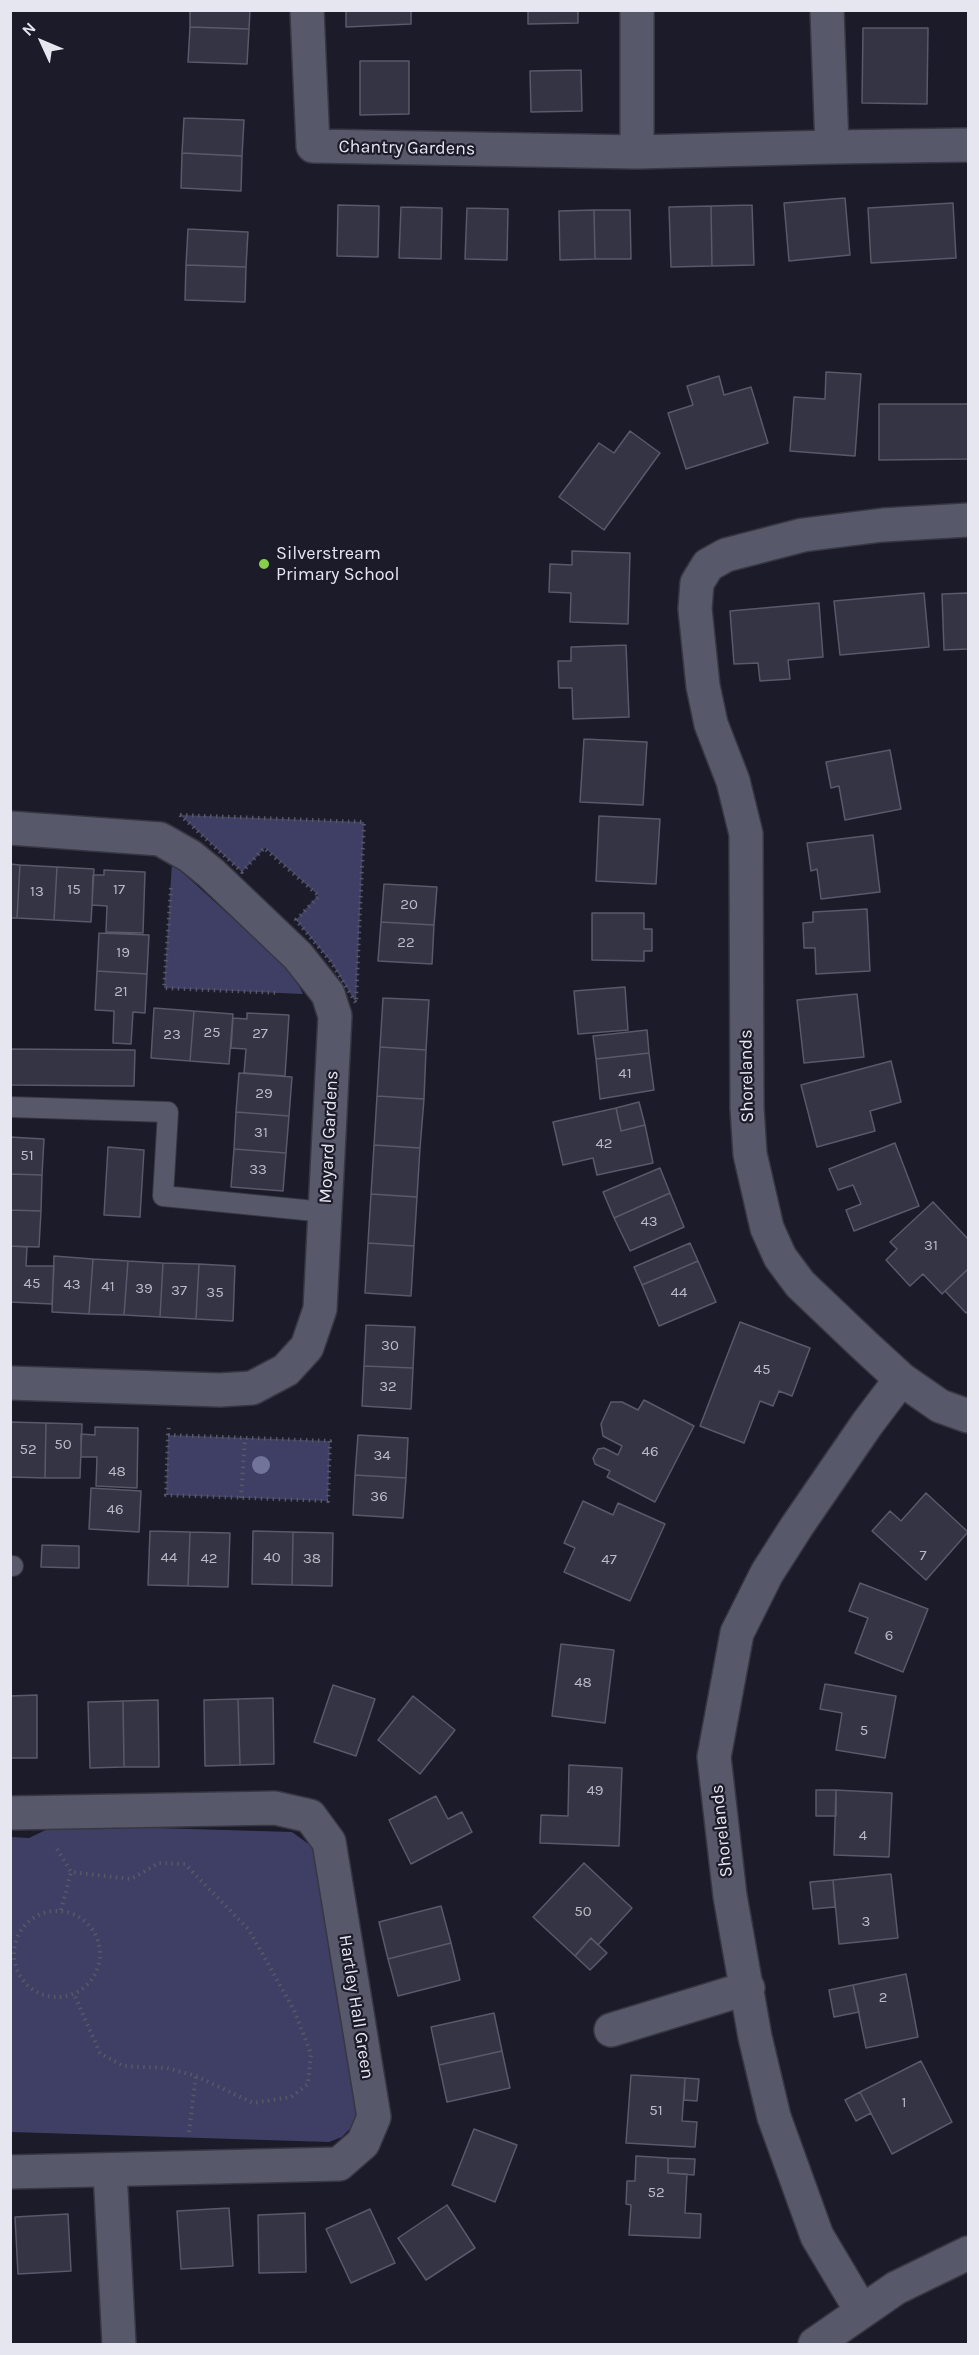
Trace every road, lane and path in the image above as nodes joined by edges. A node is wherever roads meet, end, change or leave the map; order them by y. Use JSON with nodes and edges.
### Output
{"nodes":[{"id":1,"x":307,"y":10,"type":"edge"},
{"id":2,"x":637,"y":10,"type":"edge"},
{"id":3,"x":828,"y":10,"type":"edge"},
{"id":4,"x":969,"y":145,"type":"edge"},
{"id":5,"x":832,"y":147,"type":"junction"},
{"id":6,"x":637,"y":152,"type":"junction"},
{"id":7,"x":969,"y":520,"type":"edge"},
{"id":8,"x":364,"y":822,"type":"joint"},
{"id":9,"x":10,"y":828,"type":"edge"},
{"id":10,"x":171,"y":886,"type":"dead end"},
{"id":11,"x":328,"y":994,"type":"junction"},
{"id":12,"x":10,"y":1107,"type":"edge"},
{"id":13,"x":325,"y":1212,"type":"junction"},
{"id":14,"x":901,"y":1379,"type":"junction"},
{"id":15,"x":10,"y":1383,"type":"edge"},
{"id":16,"x":172,"y":1389,"type":"junction"},
{"id":17,"x":969,"y":1416,"type":"edge"},
{"id":18,"x":168,"y":1435,"type":"junction"},
{"id":19,"x":245,"y":1438,"type":"junction"},
{"id":20,"x":241,"y":1498,"type":"junction"},
{"id":21,"x":23,"y":1813,"type":"edge"},
{"id":22,"x":71,"y":1872,"type":"junction"},
{"id":23,"x":61,"y":1910,"type":"junction"},
{"id":24,"x":748,"y":1988,"type":"junction"},
{"id":25,"x":74,"y":1994,"type":"junction"},
{"id":26,"x":611,"y":2030,"type":"dead end"},
{"id":27,"x":196,"y":2076,"type":"junction"},
{"id":28,"x":185,"y":2168,"type":"junction"},
{"id":29,"x":110,"y":2170,"type":"junction"},
{"id":30,"x":10,"y":2172,"type":"edge"},
{"id":31,"x":969,"y":2253,"type":"edge"},
{"id":32,"x":861,"y":2310,"type":"junction"},
{"id":33,"x":119,"y":2344,"type":"edge"},
{"id":34,"x":815,"y":2344,"type":"edge"}],
"edges":[{"from":1,"to":6,"type":"street","name":"Chantry Gardens"},
{"from":2,"to":6,"type":"street"},
{"from":3,"to":5,"type":"street"},
{"from":4,"to":5,"type":"street","name":"Chantry Gardens"},
{"from":5,"to":6,"type":"street","name":"Chantry Gardens"},
{"from":7,"to":14,"type":"street","name":"Shorelands"},
{"from":8,"to":8,"type":"path"},
{"from":9,"to":11,"type":"street","name":"Moyard Gardens"},
{"from":10,"to":11,"type":"path"},
{"from":11,"to":13,"type":"street","name":"Moyard Gardens"},
{"from":12,"to":13,"type":"lane"},
{"from":13,"to":16,"type":"street","name":"Moyard Gardens"},
{"from":14,"to":17,"type":"street","name":"Shorelands"},
{"from":14,"to":24,"type":"street","name":"Shorelands"},
{"from":15,"to":16,"type":"street","name":"Moyard Gardens"},
{"from":16,"to":18,"type":"path"},
{"from":18,"to":19,"type":"path"},
{"from":18,"to":20,"type":"path"},
{"from":19,"to":20,"type":"path"},
{"from":19,"to":20,"type":"path"},
{"from":21,"to":22,"type":"path"},
{"from":21,"to":28,"type":"street","name":"Hartley Hall Green"},
{"from":22,"to":23,"type":"path"},
{"from":22,"to":27,"type":"path"},
{"from":23,"to":25,"type":"path"},
{"from":23,"to":25,"type":"path"},
{"from":24,"to":26,"type":"street"},
{"from":24,"to":32,"type":"street","name":"Shorelands"},
{"from":25,"to":27,"type":"path"},
{"from":27,"to":28,"type":"path"},
{"from":28,"to":29,"type":"street","name":"Hartley Hall Green"},
{"from":29,"to":30,"type":"street","name":"Hartley Hall Green"},
{"from":29,"to":33,"type":"street"},
{"from":31,"to":32,"type":"street"},
{"from":32,"to":34,"type":"street"}]}
